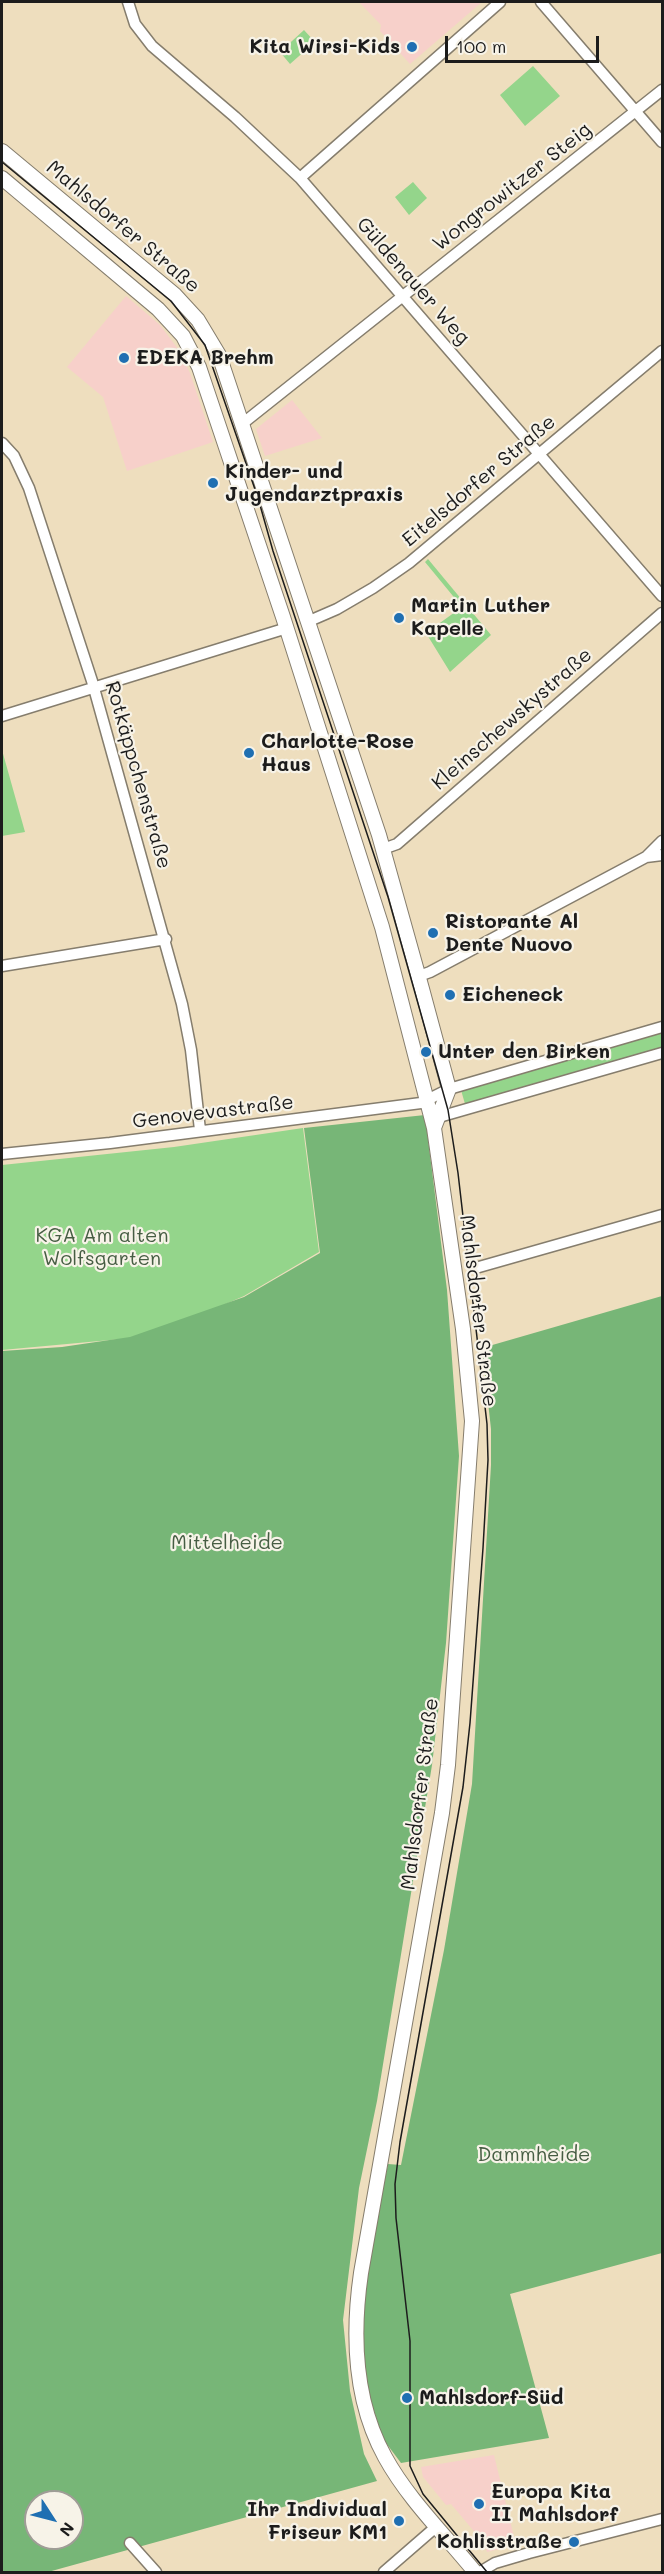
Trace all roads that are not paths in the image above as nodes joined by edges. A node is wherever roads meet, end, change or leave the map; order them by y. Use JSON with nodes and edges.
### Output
{"nodes":[{"id":1,"x":128,"y":2,"type":"edge"},
{"id":2,"x":500,"y":2,"type":"edge"},
{"id":3,"x":541,"y":2,"type":"edge"},
{"id":4,"x":663,"y":90,"type":"edge"},
{"id":5,"x":636,"y":111,"type":"junction"},
{"id":6,"x":663,"y":141,"type":"edge"},
{"id":7,"x":2,"y":151,"type":"edge"},
{"id":8,"x":2,"y":178,"type":"edge"},
{"id":9,"x":300,"y":178,"type":"junction"},
{"id":10,"x":402,"y":295,"type":"junction"},
{"id":11,"x":663,"y":351,"type":"edge"},
{"id":12,"x":242,"y":424,"type":"junction"},
{"id":13,"x":222,"y":431,"type":"junction"},
{"id":14,"x":2,"y":443,"type":"edge"},
{"id":15,"x":539,"y":454,"type":"junction"},
{"id":16,"x":663,"y":596,"type":"edge"},
{"id":17,"x":663,"y":613,"type":"edge"},
{"id":18,"x":307,"y":622,"type":"junction"},
{"id":19,"x":287,"y":628,"type":"junction"},
{"id":20,"x":94,"y":687,"type":"junction"},
{"id":21,"x":2,"y":716,"type":"edge"},
{"id":22,"x":663,"y":841,"type":"edge"},
{"id":23,"x":383,"y":849,"type":"junction"},
{"id":24,"x":663,"y":855,"type":"edge"},
{"id":25,"x":646,"y":856,"type":"junction"},
{"id":26,"x":166,"y":939,"type":"junction"},
{"id":27,"x":2,"y":966,"type":"edge"},
{"id":28,"x":419,"y":976,"type":"junction"},
{"id":29,"x":663,"y":1027,"type":"edge"},
{"id":30,"x":663,"y":1053,"type":"edge"},
{"id":31,"x":449,"y":1089,"type":"junction"},
{"id":32,"x":428,"y":1099,"type":"junction"},
{"id":33,"x":435,"y":1122,"type":"junction"},
{"id":34,"x":200,"y":1130,"type":"junction"},
{"id":35,"x":2,"y":1154,"type":"edge"},
{"id":36,"x":663,"y":1215,"type":"edge"},
{"id":37,"x":479,"y":1267,"type":"dead end"},
{"id":38,"x":663,"y":2519,"type":"edge"},
{"id":39,"x":437,"y":2526,"type":"junction"},
{"id":40,"x":130,"y":2543,"type":"dead end"},
{"id":41,"x":156,"y":2572,"type":"edge"},
{"id":42,"x":384,"y":2572,"type":"edge"},
{"id":43,"x":477,"y":2572,"type":"edge"}],
"edges":[{"from":1,"to":9,"type":"street","name":"Güldenauer Weg"},
{"from":2,"to":9,"type":"street"},
{"from":3,"to":5,"type":"street"},
{"from":4,"to":5,"type":"street","name":"Wongrowitzer Steig"},
{"from":5,"to":6,"type":"street"},
{"from":5,"to":10,"type":"street","name":"Wongrowitzer Steig"},
{"from":7,"to":12,"type":"main road","name":"Mahlsdorfer Straße"},
{"from":8,"to":13,"type":"main road","name":"Mahlsdorfer Straße"},
{"from":9,"to":10,"type":"street","name":"Güldenauer Weg"},
{"from":10,"to":12,"type":"street","name":"Wongrowitzer Steig"},
{"from":10,"to":15,"type":"street","name":"Güldenauer Weg"},
{"from":11,"to":15,"type":"street","name":"Eitelsdorfer Straße"},
{"from":12,"to":13,"type":"main road"},
{"from":12,"to":18,"type":"main road","name":"Mahlsdorfer Straße"},
{"from":13,"to":19,"type":"main road","name":"Mahlsdorfer Straße"},
{"from":14,"to":20,"type":"street","name":"Rotkäppchenstraße"},
{"from":15,"to":16,"type":"street","name":"Güldenauer Weg"},
{"from":15,"to":18,"type":"street","name":"Eitelsdorfer Straße"},
{"from":17,"to":23,"type":"street","name":"Kleinschewskystraße"},
{"from":18,"to":19,"type":"main road"},
{"from":18,"to":23,"type":"main road","name":"Mahlsdorfer Straße"},
{"from":19,"to":20,"type":"street"},
{"from":19,"to":32,"type":"main road","name":"Mahlsdorfer Straße"},
{"from":20,"to":21,"type":"street"},
{"from":20,"to":26,"type":"street","name":"Rotkäppchenstraße"},
{"from":22,"to":25,"type":"street"},
{"from":23,"to":28,"type":"main road","name":"Mahlsdorfer Straße"},
{"from":24,"to":25,"type":"street"},
{"from":25,"to":28,"type":"street"},
{"from":26,"to":27,"type":"street"},
{"from":26,"to":34,"type":"street","name":"Rotkäppchenstraße"},
{"from":28,"to":31,"type":"main road","name":"Mahlsdorfer Straße"},
{"from":29,"to":31,"type":"street"},
{"from":30,"to":33,"type":"street"},
{"from":31,"to":32,"type":"street","name":"Genovevastraße"},
{"from":31,"to":33,"type":"main road","name":"Mahlsdorfer Straße"},
{"from":32,"to":33,"type":"main road","name":"Mahlsdorfer Straße"},
{"from":32,"to":34,"type":"street","name":"Genovevastraße"},
{"from":33,"to":39,"type":"main road","name":"Mahlsdorfer Straße"},
{"from":34,"to":35,"type":"street","name":"Genovevastraße"},
{"from":36,"to":37,"type":"street"},
{"from":38,"to":43,"type":"street"},
{"from":39,"to":42,"type":"street"},
{"from":39,"to":43,"type":"main road","name":"Mahlsdorfer Straße"},
{"from":40,"to":41,"type":"street"}]}
